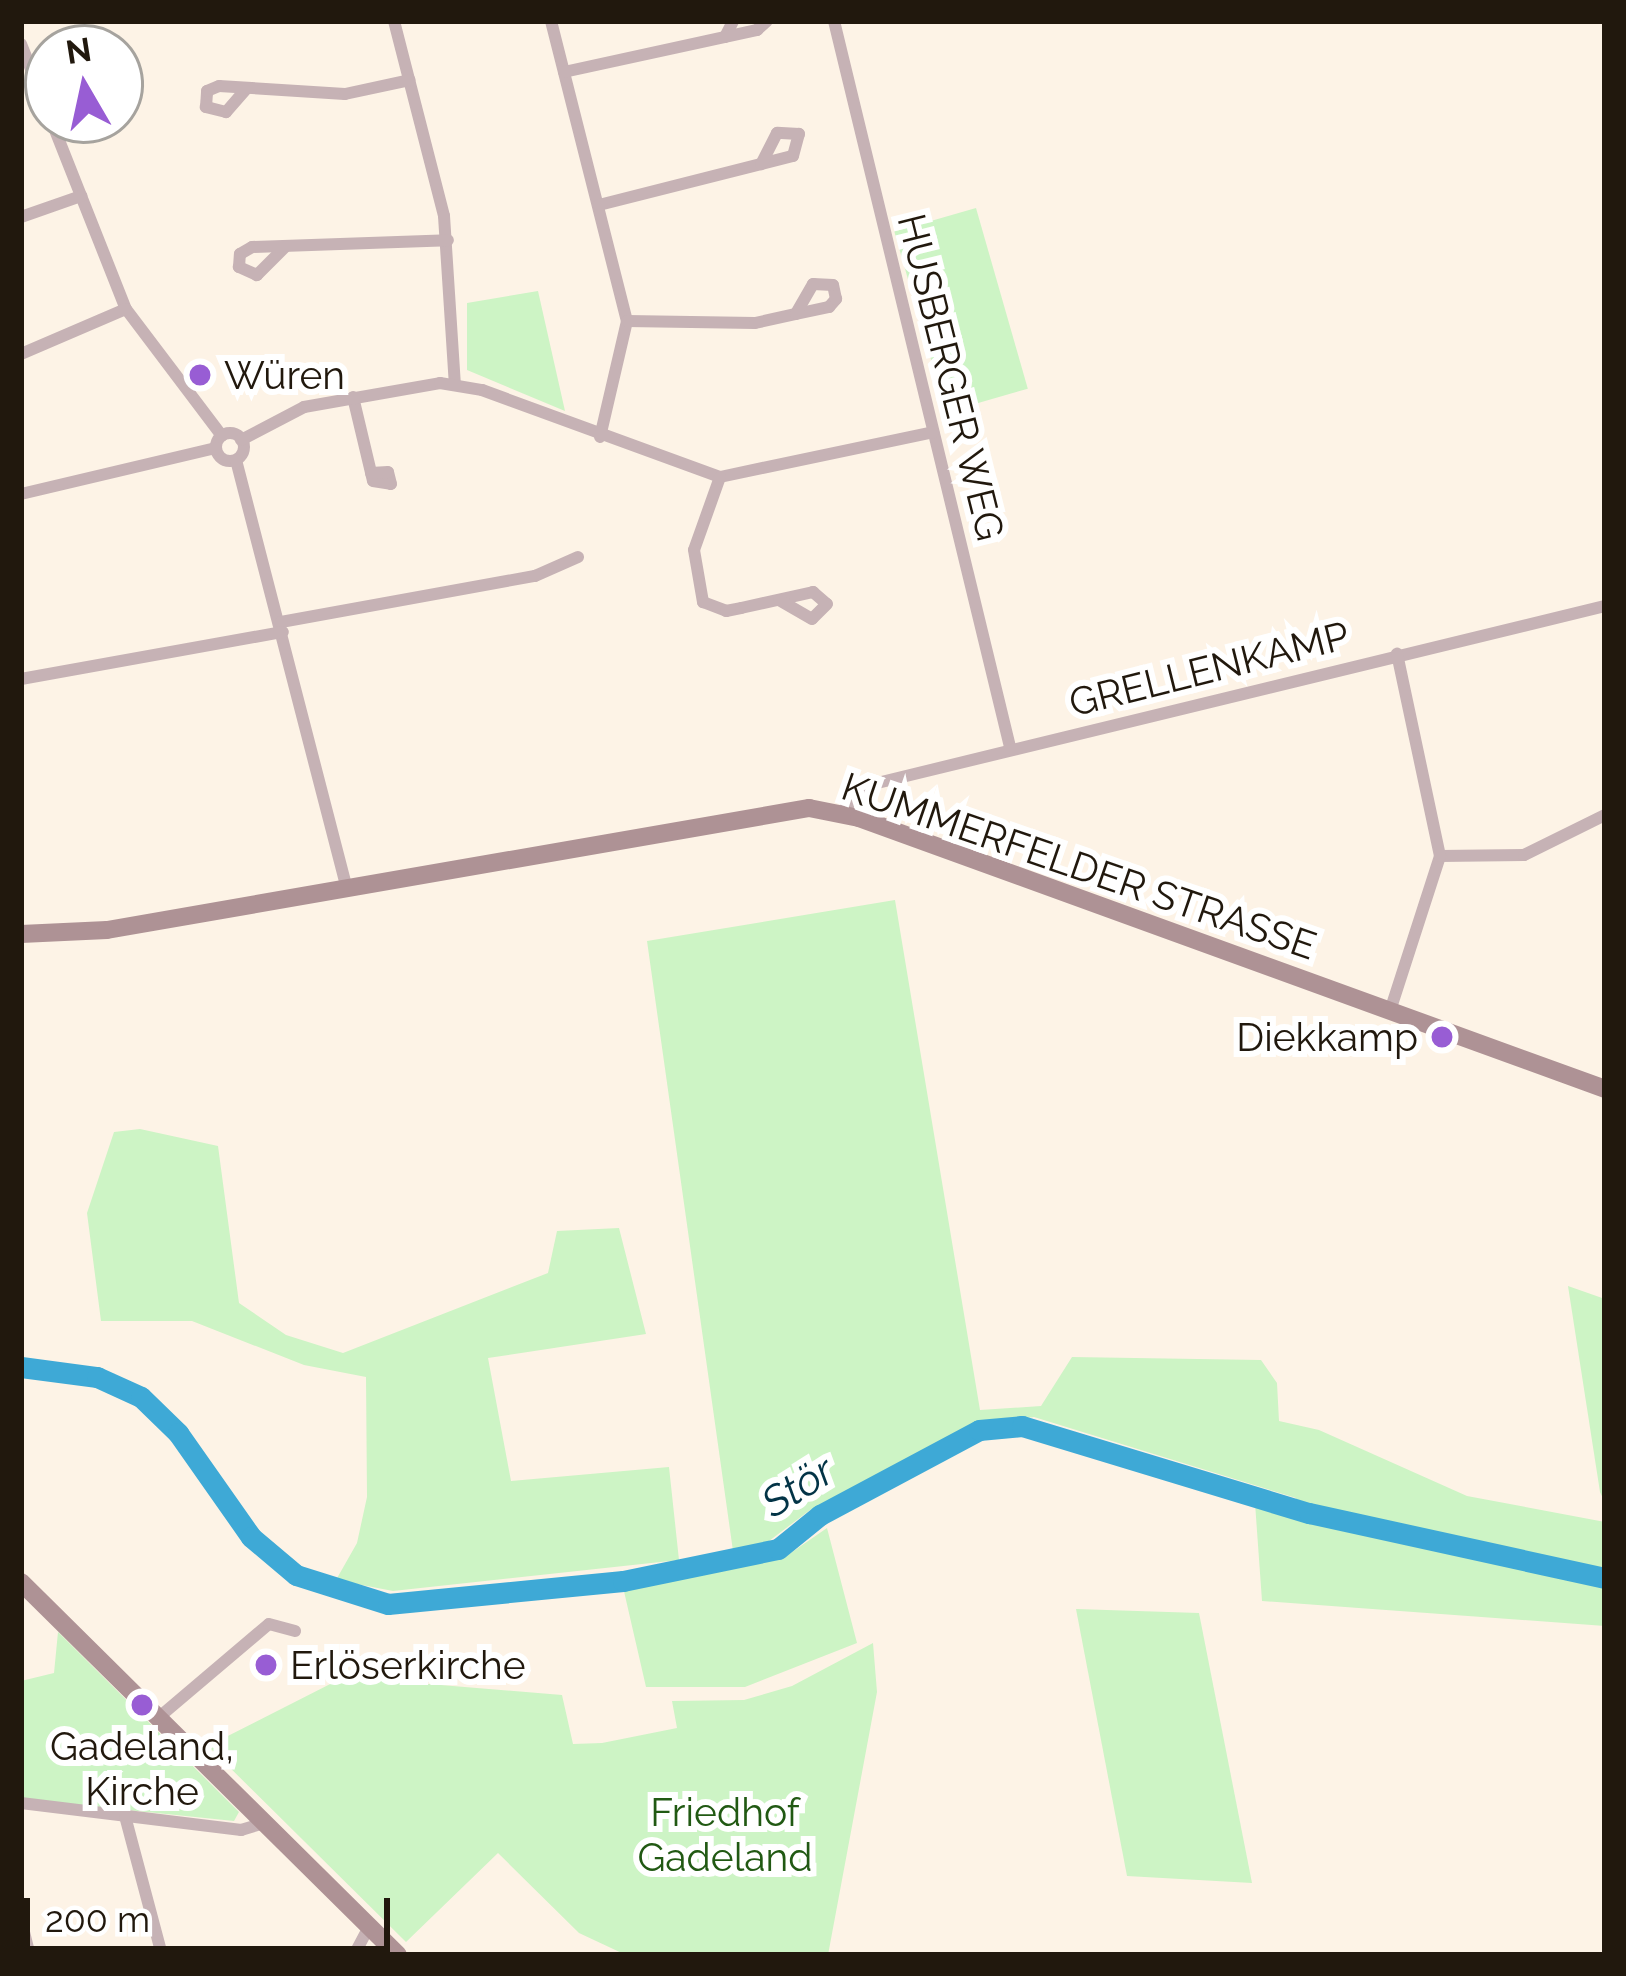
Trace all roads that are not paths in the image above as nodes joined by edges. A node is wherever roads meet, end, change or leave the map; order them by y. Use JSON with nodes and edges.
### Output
{"nodes":[{"id":1,"x":394,"y":21,"type":"edge"},
{"id":2,"x":551,"y":21,"type":"edge"},
{"id":3,"x":733,"y":21,"type":"edge"},
{"id":4,"x":767,"y":21,"type":"edge"},
{"id":5,"x":834,"y":21,"type":"edge"},
{"id":6,"x":724,"y":37,"type":"junction"},
{"id":7,"x":564,"y":72,"type":"junction"},
{"id":8,"x":410,"y":80,"type":"junction"},
{"id":9,"x":247,"y":88,"type":"dead end"},
{"id":10,"x":61,"y":144,"type":"edge"},
{"id":11,"x":760,"y":164,"type":"dead end"},
{"id":12,"x":81,"y":196,"type":"junction"},
{"id":13,"x":598,"y":205,"type":"junction"},
{"id":14,"x":21,"y":217,"type":"edge"},
{"id":15,"x":448,"y":240,"type":"junction"},
{"id":16,"x":285,"y":247,"type":"dead end"},
{"id":17,"x":126,"y":309,"type":"junction"},
{"id":18,"x":796,"y":314,"type":"dead end"},
{"id":19,"x":626,"y":321,"type":"junction"},
{"id":20,"x":21,"y":354,"type":"edge"},
{"id":21,"x":455,"y":384,"type":"junction"},
{"id":22,"x":353,"y":397,"type":"junction"},
{"id":23,"x":933,"y":432,"type":"junction"},
{"id":24,"x":600,"y":437,"type":"junction"},
{"id":25,"x":241,"y":440,"type":"junction"},
{"id":26,"x":219,"y":442,"type":"junction"},
{"id":27,"x":236,"y":460,"type":"junction"},
{"id":28,"x":371,"y":473,"type":"dead end"},
{"id":29,"x":720,"y":477,"type":"junction"},
{"id":30,"x":21,"y":494,"type":"edge"},
{"id":31,"x":578,"y":556,"type":"dead end"},
{"id":32,"x":779,"y":600,"type":"dead end"},
{"id":33,"x":1605,"y":606,"type":"edge"},
{"id":34,"x":282,"y":627,"type":"junction"},
{"id":35,"x":1397,"y":654,"type":"junction"},
{"id":36,"x":21,"y":679,"type":"edge"},
{"id":37,"x":1010,"y":748,"type":"junction"},
{"id":38,"x":842,"y":813,"type":"junction"},
{"id":39,"x":1605,"y":815,"type":"edge"},
{"id":40,"x":1440,"y":856,"type":"junction"},
{"id":41,"x":347,"y":890,"type":"junction"},
{"id":42,"x":21,"y":934,"type":"edge"},
{"id":43,"x":1390,"y":1011,"type":"junction"},
{"id":44,"x":1605,"y":1089,"type":"edge"},
{"id":45,"x":21,"y":1582,"type":"edge"},
{"id":46,"x":295,"y":1631,"type":"dead end"},
{"id":47,"x":158,"y":1718,"type":"junction"},
{"id":48,"x":21,"y":1803,"type":"edge"},
{"id":49,"x":125,"y":1816,"type":"junction"},
{"id":50,"x":264,"y":1822,"type":"junction"},
{"id":51,"x":21,"y":1920,"type":"edge"},
{"id":52,"x":369,"y":1927,"type":"junction"},
{"id":53,"x":30,"y":1955,"type":"edge"},
{"id":54,"x":161,"y":1955,"type":"edge"},
{"id":55,"x":354,"y":1955,"type":"edge"},
{"id":56,"x":398,"y":1955,"type":"edge"}],
"edges":[{"from":1,"to":8,"type":"street"},
{"from":2,"to":7,"type":"street"},
{"from":3,"to":6,"type":"street"},
{"from":4,"to":6,"type":"street"},
{"from":5,"to":23,"type":"street","name":"HUSBERGER WEG"},
{"from":6,"to":7,"type":"street"},
{"from":7,"to":13,"type":"street"},
{"from":8,"to":9,"type":"street"},
{"from":8,"to":15,"type":"street"},
{"from":10,"to":12,"type":"street"},
{"from":11,"to":13,"type":"street"},
{"from":12,"to":14,"type":"street"},
{"from":12,"to":17,"type":"street"},
{"from":13,"to":19,"type":"street"},
{"from":15,"to":16,"type":"street"},
{"from":15,"to":21,"type":"street"},
{"from":17,"to":20,"type":"street"},
{"from":17,"to":26,"type":"street"},
{"from":18,"to":19,"type":"street"},
{"from":19,"to":24,"type":"street"},
{"from":21,"to":22,"type":"street"},
{"from":21,"to":24,"type":"street"},
{"from":22,"to":25,"type":"street"},
{"from":22,"to":28,"type":"street"},
{"from":23,"to":29,"type":"street"},
{"from":23,"to":37,"type":"street","name":"HUSBERGER WEG"},
{"from":24,"to":29,"type":"street"},
{"from":25,"to":26,"type":"street"},
{"from":25,"to":27,"type":"street"},
{"from":26,"to":27,"type":"street"},
{"from":26,"to":30,"type":"street"},
{"from":27,"to":34,"type":"street"},
{"from":29,"to":32,"type":"street"},
{"from":31,"to":34,"type":"street"},
{"from":33,"to":35,"type":"street","name":"GRELLENKAMP"},
{"from":34,"to":36,"type":"street"},
{"from":34,"to":41,"type":"street"},
{"from":35,"to":37,"type":"street","name":"GRELLENKAMP"},
{"from":35,"to":40,"type":"street"},
{"from":37,"to":38,"type":"street","name":"GRELLENKAMP"},
{"from":38,"to":41,"type":"street","name":"KUMMERFELDER STRASSE"},
{"from":38,"to":43,"type":"street","name":"KUMMERFELDER STRASSE"},
{"from":39,"to":40,"type":"street"},
{"from":40,"to":43,"type":"street"},
{"from":41,"to":42,"type":"street","name":"KUMMERFELDER STRASSE"},
{"from":43,"to":44,"type":"street","name":"KUMMERFELDER STRASSE"},
{"from":45,"to":47,"type":"street"},
{"from":46,"to":47,"type":"street"},
{"from":47,"to":50,"type":"street"},
{"from":48,"to":49,"type":"street"},
{"from":49,"to":50,"type":"street"},
{"from":49,"to":54,"type":"street"},
{"from":50,"to":52,"type":"street"},
{"from":51,"to":53,"type":"street"},
{"from":52,"to":55,"type":"street"},
{"from":52,"to":56,"type":"street"}]}
